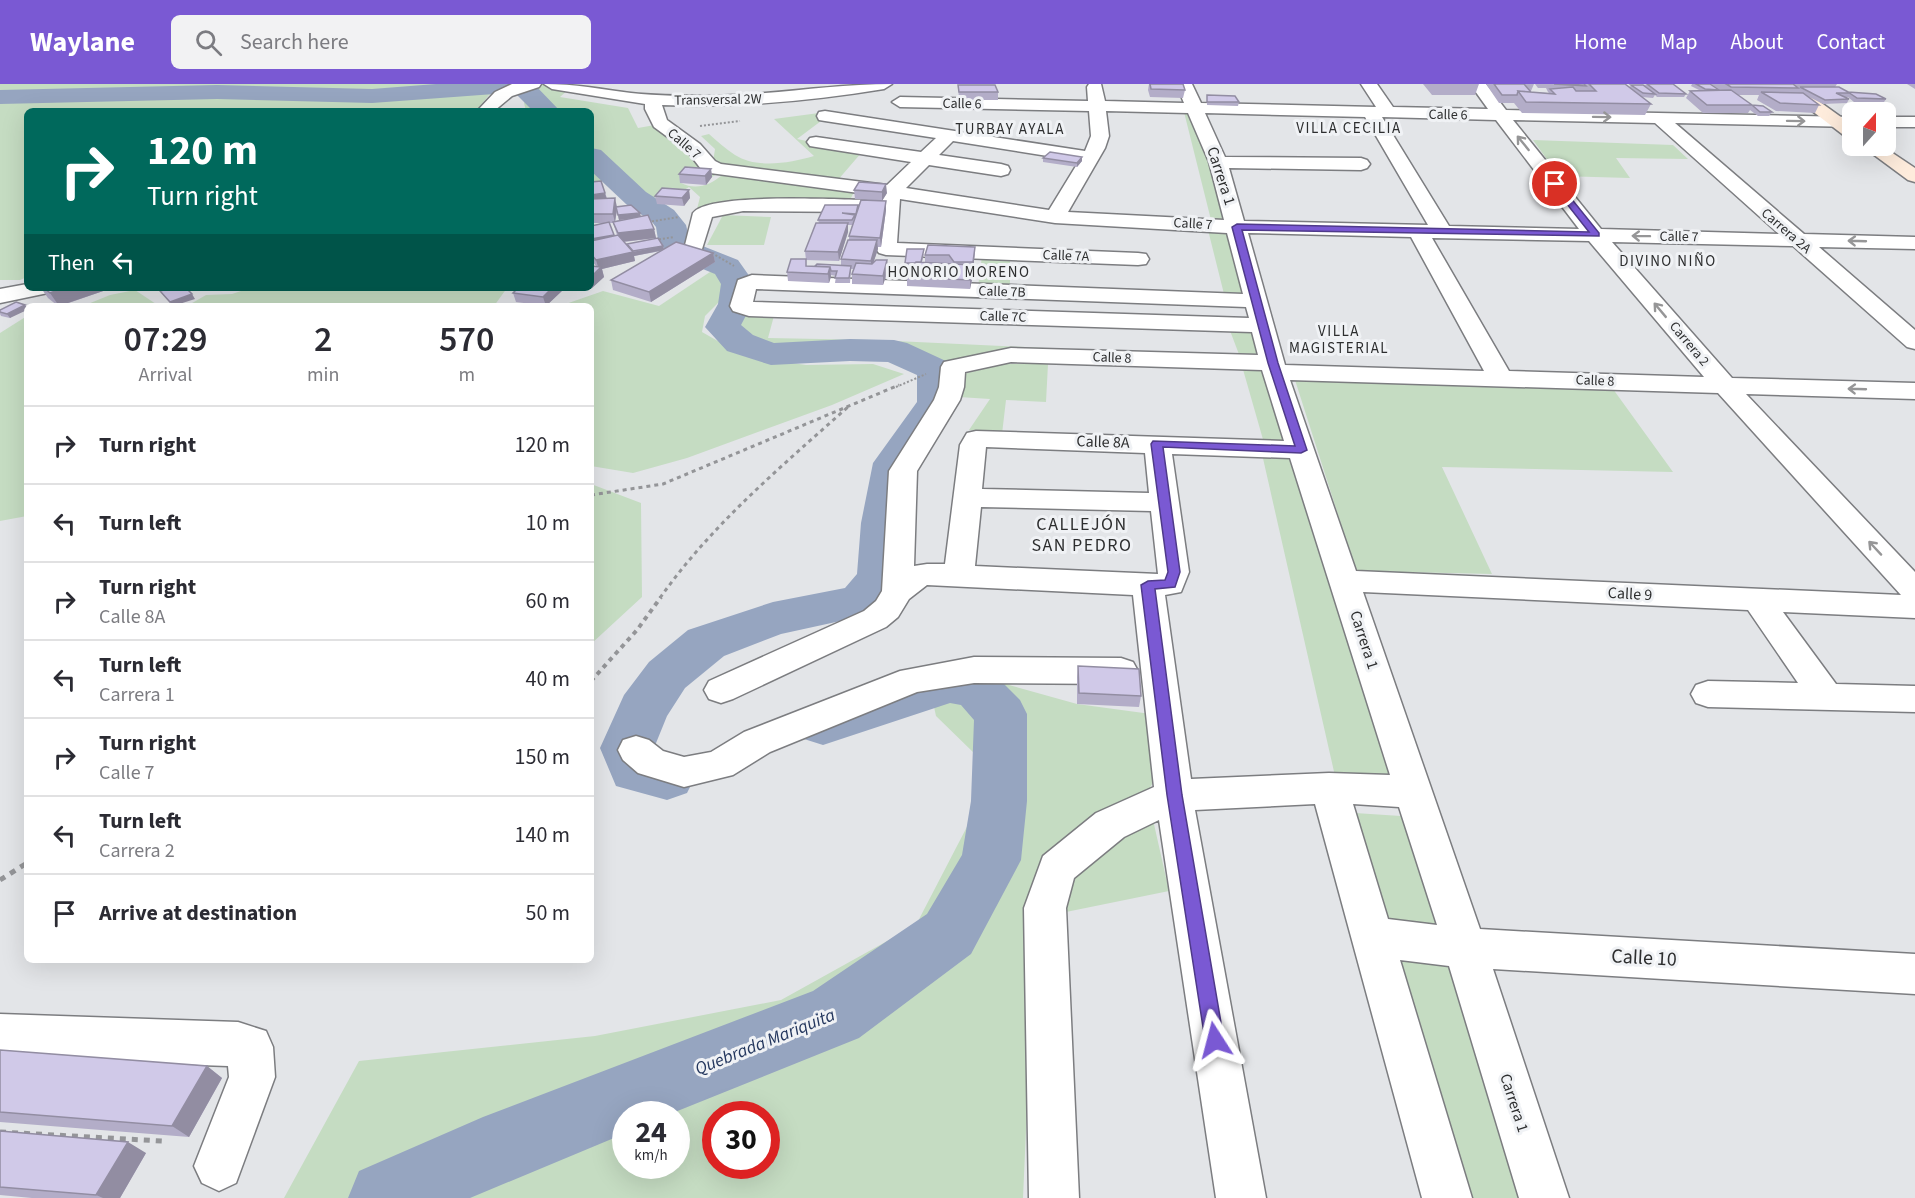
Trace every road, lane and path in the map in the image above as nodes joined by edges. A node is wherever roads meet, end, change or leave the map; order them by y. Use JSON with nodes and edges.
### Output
{"nodes":[{"id":1,"x":533,"y":84,"type":"edge"},
{"id":2,"x":552,"y":84,"type":"edge"},
{"id":3,"x":884,"y":84,"type":"edge"},
{"id":4,"x":1369,"y":84,"type":"edge"},
{"id":5,"x":1478,"y":84,"type":"edge"},
{"id":6,"x":1785,"y":84,"type":"edge"},
{"id":7,"x":1091,"y":85,"type":"edge"},
{"id":8,"x":1260,"y":93,"type":"dead end"},
{"id":9,"x":1319,"y":93,"type":"dead end"},
{"id":10,"x":1189,"y":96,"type":"edge"},
{"id":11,"x":654,"y":100,"type":"junction"},
{"id":12,"x":900,"y":102,"type":"dead end"},
{"id":13,"x":1097,"y":107,"type":"junction"},
{"id":14,"x":487,"y":108,"type":"edge"},
{"id":15,"x":1269,"y":111,"type":"junction"},
{"id":16,"x":1329,"y":112,"type":"junction"},
{"id":17,"x":1380,"y":113,"type":"junction"},
{"id":18,"x":825,"y":116,"type":"dead end"},
{"id":19,"x":1501,"y":116,"type":"junction"},
{"id":20,"x":1659,"y":118,"type":"junction"},
{"id":21,"x":746,"y":120,"type":"dead end"},
{"id":22,"x":1842,"y":120,"type":"edge"},
{"id":23,"x":1842,"y":122,"type":"edge"},
{"id":24,"x":1896,"y":122,"type":"edge"},
{"id":25,"x":1915,"y":122,"type":"edge"},
{"id":26,"x":669,"y":130,"type":"junction"},
{"id":27,"x":949,"y":135,"type":"junction"},
{"id":28,"x":816,"y":142,"type":"dead end"},
{"id":29,"x":1886,"y":156,"type":"edge"},
{"id":30,"x":1091,"y":157,"type":"junction"},
{"id":31,"x":924,"y":159,"type":"junction"},
{"id":32,"x":1218,"y":162,"type":"junction"},
{"id":33,"x":1361,"y":164,"type":"dead end"},
{"id":34,"x":1001,"y":170,"type":"dead end"},
{"id":35,"x":1915,"y":176,"type":"edge"},
{"id":36,"x":890,"y":199,"type":"junction"},
{"id":37,"x":1055,"y":217,"type":"junction"},
{"id":38,"x":642,"y":223,"type":"edge"},
{"id":39,"x":1237,"y":227,"type":"junction"},
{"id":40,"x":699,"y":230,"type":"junction"},
{"id":41,"x":1418,"y":231,"type":"junction"},
{"id":42,"x":1442,"y":231,"type":"junction"},
{"id":43,"x":990,"y":232,"type":"junction"},
{"id":44,"x":1596,"y":235,"type":"junction"},
{"id":45,"x":1795,"y":239,"type":"junction"},
{"id":46,"x":651,"y":240,"type":"edge"},
{"id":47,"x":1915,"y":243,"type":"edge"},
{"id":48,"x":1138,"y":259,"type":"dead end"},
{"id":49,"x":747,"y":282,"type":"junction"},
{"id":50,"x":25,"y":291,"type":"edge"},
{"id":51,"x":0,"y":296,"type":"edge"},
{"id":52,"x":1259,"y":313,"type":"junction"},
{"id":53,"x":1915,"y":342,"type":"edge"},
{"id":54,"x":953,"y":367,"type":"junction"},
{"id":55,"x":1274,"y":367,"type":"junction"},
{"id":56,"x":1500,"y":378,"type":"junction"},
{"id":57,"x":1724,"y":386,"type":"junction"},
{"id":58,"x":1915,"y":391,"type":"edge"},
{"id":59,"x":851,"y":404,"type":"junction"},
{"id":60,"x":1157,"y":444,"type":"junction"},
{"id":61,"x":1301,"y":450,"type":"junction"},
{"id":62,"x":594,"y":495,"type":"edge"},
{"id":63,"x":968,"y":498,"type":"junction"},
{"id":64,"x":1164,"y":502,"type":"junction"},
{"id":65,"x":959,"y":575,"type":"junction"},
{"id":66,"x":1345,"y":581,"type":"junction"},
{"id":67,"x":1148,"y":585,"type":"junction"},
{"id":68,"x":898,"y":591,"type":"junction"},
{"id":69,"x":1915,"y":591,"type":"edge"},
{"id":70,"x":1757,"y":600,"type":"junction"},
{"id":71,"x":1915,"y":607,"type":"edge"},
{"id":72,"x":1159,"y":671,"type":"junction"},
{"id":73,"x":594,"y":678,"type":"edge"},
{"id":74,"x":721,"y":690,"type":"dead end"},
{"id":75,"x":1708,"y":694,"type":"dead end"},
{"id":76,"x":1827,"y":697,"type":"junction"},
{"id":77,"x":1915,"y":699,"type":"edge"},
{"id":78,"x":636,"y":750,"type":"dead end"},
{"id":79,"x":1335,"y":789,"type":"junction"},
{"id":80,"x":1400,"y":792,"type":"junction"},
{"id":81,"x":1174,"y":795,"type":"junction"},
{"id":82,"x":24,"y":865,"type":"edge"},
{"id":83,"x":0,"y":880,"type":"edge"},
{"id":84,"x":1373,"y":937,"type":"junction"},
{"id":85,"x":1466,"y":948,"type":"junction"},
{"id":86,"x":1915,"y":974,"type":"edge"},
{"id":87,"x":0,"y":1036,"type":"edge"},
{"id":88,"x":0,"y":1132,"type":"edge"},
{"id":89,"x":162,"y":1142,"type":"edge"},
{"id":90,"x":219,"y":1166,"type":"dead end"},
{"id":91,"x":1054,"y":1198,"type":"edge"},
{"id":92,"x":1241,"y":1198,"type":"edge"},
{"id":93,"x":1447,"y":1198,"type":"edge"},
{"id":94,"x":1544,"y":1198,"type":"edge"}],
"edges":[{"from":1,"to":14,"type":"street"},
{"from":2,"to":11,"type":"street","name":"Transversal 2W"},
{"from":3,"to":11,"type":"street","name":"Transversal 2W"},
{"from":4,"to":17,"type":"street"},
{"from":5,"to":19,"type":"street","name":"Carrera 2"},
{"from":6,"to":22,"type":"street"},
{"from":7,"to":13,"type":"street"},
{"from":8,"to":15,"type":"street"},
{"from":9,"to":16,"type":"street"},
{"from":10,"to":13,"type":"street","name":"Calle 6"},
{"from":10,"to":15,"type":"street","name":"Calle 6"},
{"from":10,"to":32,"type":"street","name":"Carrera 1"},
{"from":11,"to":26,"type":"street","name":"Calle 7"},
{"from":12,"to":13,"type":"street","name":"Calle 6"},
{"from":13,"to":30,"type":"street"},
{"from":15,"to":16,"type":"street","name":"Calle 6"},
{"from":16,"to":17,"type":"street","name":"Calle 6"},
{"from":17,"to":19,"type":"street","name":"Calle 6"},
{"from":17,"to":42,"type":"street"},
{"from":18,"to":27,"type":"street"},
{"from":19,"to":20,"type":"street","name":"Calle 6","one_way":true},
{"from":44,"to":19,"type":"street","name":"Carrera 2","one_way":true},
{"from":20,"to":23,"type":"street","name":"Calle 6","one_way":true},
{"from":20,"to":45,"type":"street","name":"Carrera 2A"},
{"from":21,"to":26,"type":"path"},
{"from":24,"to":25,"type":"street"},
{"from":26,"to":36,"type":"street","name":"Calle 7"},
{"from":27,"to":30,"type":"street"},
{"from":27,"to":31,"type":"street"},
{"from":28,"to":31,"type":"street"},
{"from":29,"to":35,"type":"street"},
{"from":30,"to":37,"type":"street"},
{"from":31,"to":34,"type":"street"},
{"from":31,"to":36,"type":"street"},
{"from":32,"to":33,"type":"street"},
{"from":32,"to":39,"type":"street","name":"Carrera 1"},
{"from":36,"to":37,"type":"street","name":"Calle 7"},
{"from":36,"to":40,"type":"street"},
{"from":36,"to":43,"type":"street"},
{"from":36,"to":43,"type":"street","name":"Calle 7A"},
{"from":37,"to":39,"type":"street","name":"Calle 7"},
{"from":37,"to":43,"type":"street"},
{"from":38,"to":40,"type":"path"},
{"from":39,"to":41,"type":"street","name":"Calle 7"},
{"from":39,"to":52,"type":"street","name":"Carrera 1"},
{"from":40,"to":46,"type":"path"},
{"from":40,"to":49,"type":"path"},
{"from":41,"to":42,"type":"street","name":"Calle 7"},
{"from":41,"to":56,"type":"street"},
{"from":42,"to":44,"type":"street","name":"Calle 7"},
{"from":43,"to":48,"type":"street","name":"Calle 7A"},
{"from":45,"to":44,"type":"street","name":"Calle 7","one_way":true},
{"from":57,"to":44,"type":"street","name":"Carrera 2","one_way":true},
{"from":47,"to":45,"type":"street","name":"Calle 7","one_way":true},
{"from":45,"to":53,"type":"street","name":"Carrera 2A"},
{"from":49,"to":52,"type":"street","name":"Calle 7B"},
{"from":49,"to":52,"type":"street","name":"Calle 7C"},
{"from":50,"to":51,"type":"street"},
{"from":52,"to":55,"type":"street","name":"Carrera 1"},
{"from":54,"to":55,"type":"street","name":"Calle 8"},
{"from":54,"to":59,"type":"path"},
{"from":54,"to":68,"type":"street"},
{"from":55,"to":56,"type":"street","name":"Calle 8"},
{"from":55,"to":61,"type":"street","name":"Carrera 1"},
{"from":56,"to":57,"type":"street","name":"Calle 8"},
{"from":58,"to":57,"type":"street","name":"Calle 8","one_way":true},
{"from":69,"to":57,"type":"street","name":"Carrera 2","one_way":true},
{"from":59,"to":62,"type":"path"},
{"from":59,"to":73,"type":"path"},
{"from":60,"to":61,"type":"street","name":"Calle 8A"},
{"from":60,"to":63,"type":"street","name":"Calle 8A"},
{"from":60,"to":64,"type":"street"},
{"from":61,"to":66,"type":"street","name":"Carrera 1"},
{"from":63,"to":64,"type":"street"},
{"from":63,"to":65,"type":"street"},
{"from":64,"to":67,"type":"street"},
{"from":65,"to":67,"type":"street"},
{"from":65,"to":68,"type":"street"},
{"from":66,"to":70,"type":"street","name":"Calle 9"},
{"from":66,"to":80,"type":"street","name":"Carrera 1"},
{"from":67,"to":72,"type":"street"},
{"from":68,"to":74,"type":"street"},
{"from":70,"to":71,"type":"street","name":"Calle 9"},
{"from":70,"to":76,"type":"street"},
{"from":72,"to":78,"type":"street"},
{"from":72,"to":81,"type":"street"},
{"from":75,"to":76,"type":"street"},
{"from":76,"to":77,"type":"street"},
{"from":79,"to":80,"type":"street"},
{"from":79,"to":81,"type":"street"},
{"from":79,"to":84,"type":"street"},
{"from":80,"to":85,"type":"street","name":"Carrera 1"},
{"from":81,"to":91,"type":"street"},
{"from":81,"to":92,"type":"street"},
{"from":82,"to":83,"type":"path"},
{"from":84,"to":85,"type":"street","name":"Calle 10"},
{"from":84,"to":93,"type":"street"},
{"from":85,"to":86,"type":"street","name":"Calle 10"},
{"from":85,"to":94,"type":"street","name":"Carrera 1"},
{"from":87,"to":90,"type":"street"},
{"from":88,"to":89,"type":"path"}]}
